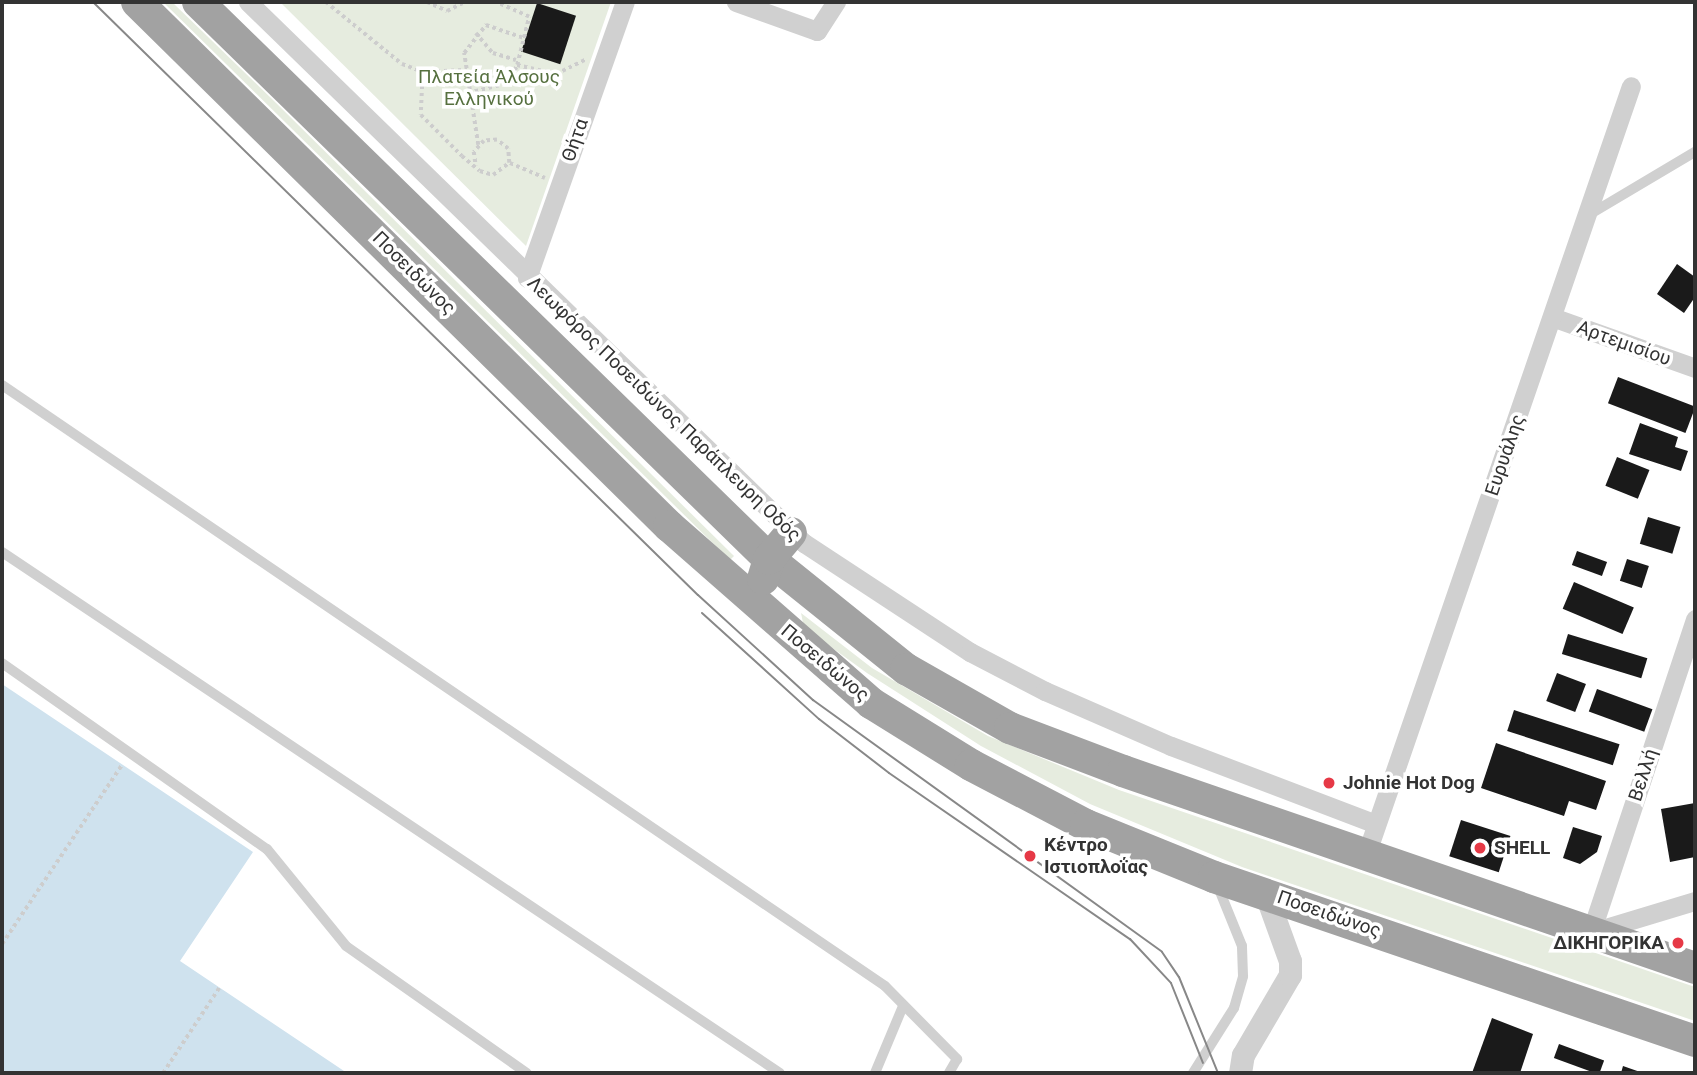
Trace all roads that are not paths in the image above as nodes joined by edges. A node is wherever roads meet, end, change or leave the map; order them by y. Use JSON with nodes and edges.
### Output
{"nodes":[{"id":1,"x":137,"y":2,"type":"edge"},
{"id":2,"x":198,"y":2,"type":"edge"},
{"id":3,"x":248,"y":2,"type":"edge"},
{"id":4,"x":625,"y":2,"type":"edge"},
{"id":5,"x":736,"y":2,"type":"edge"},
{"id":6,"x":836,"y":2,"type":"edge"},
{"id":7,"x":1631,"y":86,"type":"dead end"},
{"id":8,"x":1695,"y":152,"type":"edge"},
{"id":9,"x":1586,"y":216,"type":"junction"},
{"id":10,"x":527,"y":278,"type":"junction"},
{"id":11,"x":1552,"y":317,"type":"junction"},
{"id":12,"x":1695,"y":369,"type":"edge"},
{"id":13,"x":2,"y":385,"type":"edge"},
{"id":14,"x":790,"y":533,"type":"junction"},
{"id":15,"x":2,"y":552,"type":"edge"},
{"id":16,"x":769,"y":559,"type":"junction"},
{"id":17,"x":755,"y":603,"type":"junction"},
{"id":18,"x":1695,"y":619,"type":"edge"},
{"id":19,"x":2,"y":663,"type":"edge"},
{"id":20,"x":1376,"y":824,"type":"junction"},
{"id":21,"x":1366,"y":855,"type":"junction"},
{"id":22,"x":1214,"y":877,"type":"junction"},
{"id":23,"x":1265,"y":892,"type":"junction"},
{"id":24,"x":1695,"y":901,"type":"edge"},
{"id":25,"x":1591,"y":932,"type":"junction"},
{"id":26,"x":1695,"y":968,"type":"edge"},
{"id":27,"x":904,"y":1006,"type":"junction"},
{"id":28,"x":1695,"y":1041,"type":"edge"},
{"id":29,"x":527,"y":1073,"type":"edge"},
{"id":30,"x":780,"y":1073,"type":"edge"},
{"id":31,"x":876,"y":1073,"type":"edge"},
{"id":32,"x":949,"y":1073,"type":"edge"},
{"id":33,"x":1193,"y":1073,"type":"edge"},
{"id":34,"x":1240,"y":1073,"type":"edge"}],
"edges":[{"from":1,"to":17,"type":"highway","name":"Ποσειδώνος"},
{"from":2,"to":16,"type":"highway"},
{"from":3,"to":10,"type":"street","name":"Λεωφόρος Ποσειδώνος Παράπλευρη Οδός"},
{"from":4,"to":10,"type":"street","name":"Θήτα"},
{"from":5,"to":6,"type":"street"},
{"from":7,"to":9,"type":"street","name":"Ευρυάλης"},
{"from":8,"to":9,"type":"lane"},
{"from":9,"to":11,"type":"street","name":"Ευρυάλης"},
{"from":10,"to":14,"type":"street","name":"Λεωφόρος Ποσειδώνος Παράπλευρη Οδός"},
{"from":11,"to":12,"type":"street","name":"Αρτεμισίου"},
{"from":11,"to":20,"type":"street","name":"Ευρυάλης"},
{"from":13,"to":27,"type":"lane"},
{"from":14,"to":16,"type":"highway"},
{"from":14,"to":20,"type":"street","name":"Λεωφόρος Ποσειδώνος Παράπλευρη Οδός"},
{"from":15,"to":30,"type":"lane"},
{"from":16,"to":17,"type":"highway"},
{"from":16,"to":21,"type":"highway"},
{"from":17,"to":22,"type":"highway","name":"Ποσειδώνος"},
{"from":18,"to":25,"type":"street","name":"Βελλή"},
{"from":19,"to":29,"type":"lane"},
{"from":20,"to":21,"type":"street","name":"Ευρυάλης"},
{"from":21,"to":25,"type":"highway"},
{"from":22,"to":23,"type":"highway","name":"Ποσειδώνος"},
{"from":22,"to":33,"type":"lane"},
{"from":23,"to":28,"type":"highway","name":"Ποσειδώνος"},
{"from":23,"to":34,"type":"street"},
{"from":24,"to":25,"type":"street"},
{"from":25,"to":26,"type":"highway"},
{"from":27,"to":31,"type":"lane"},
{"from":27,"to":32,"type":"lane"}]}
